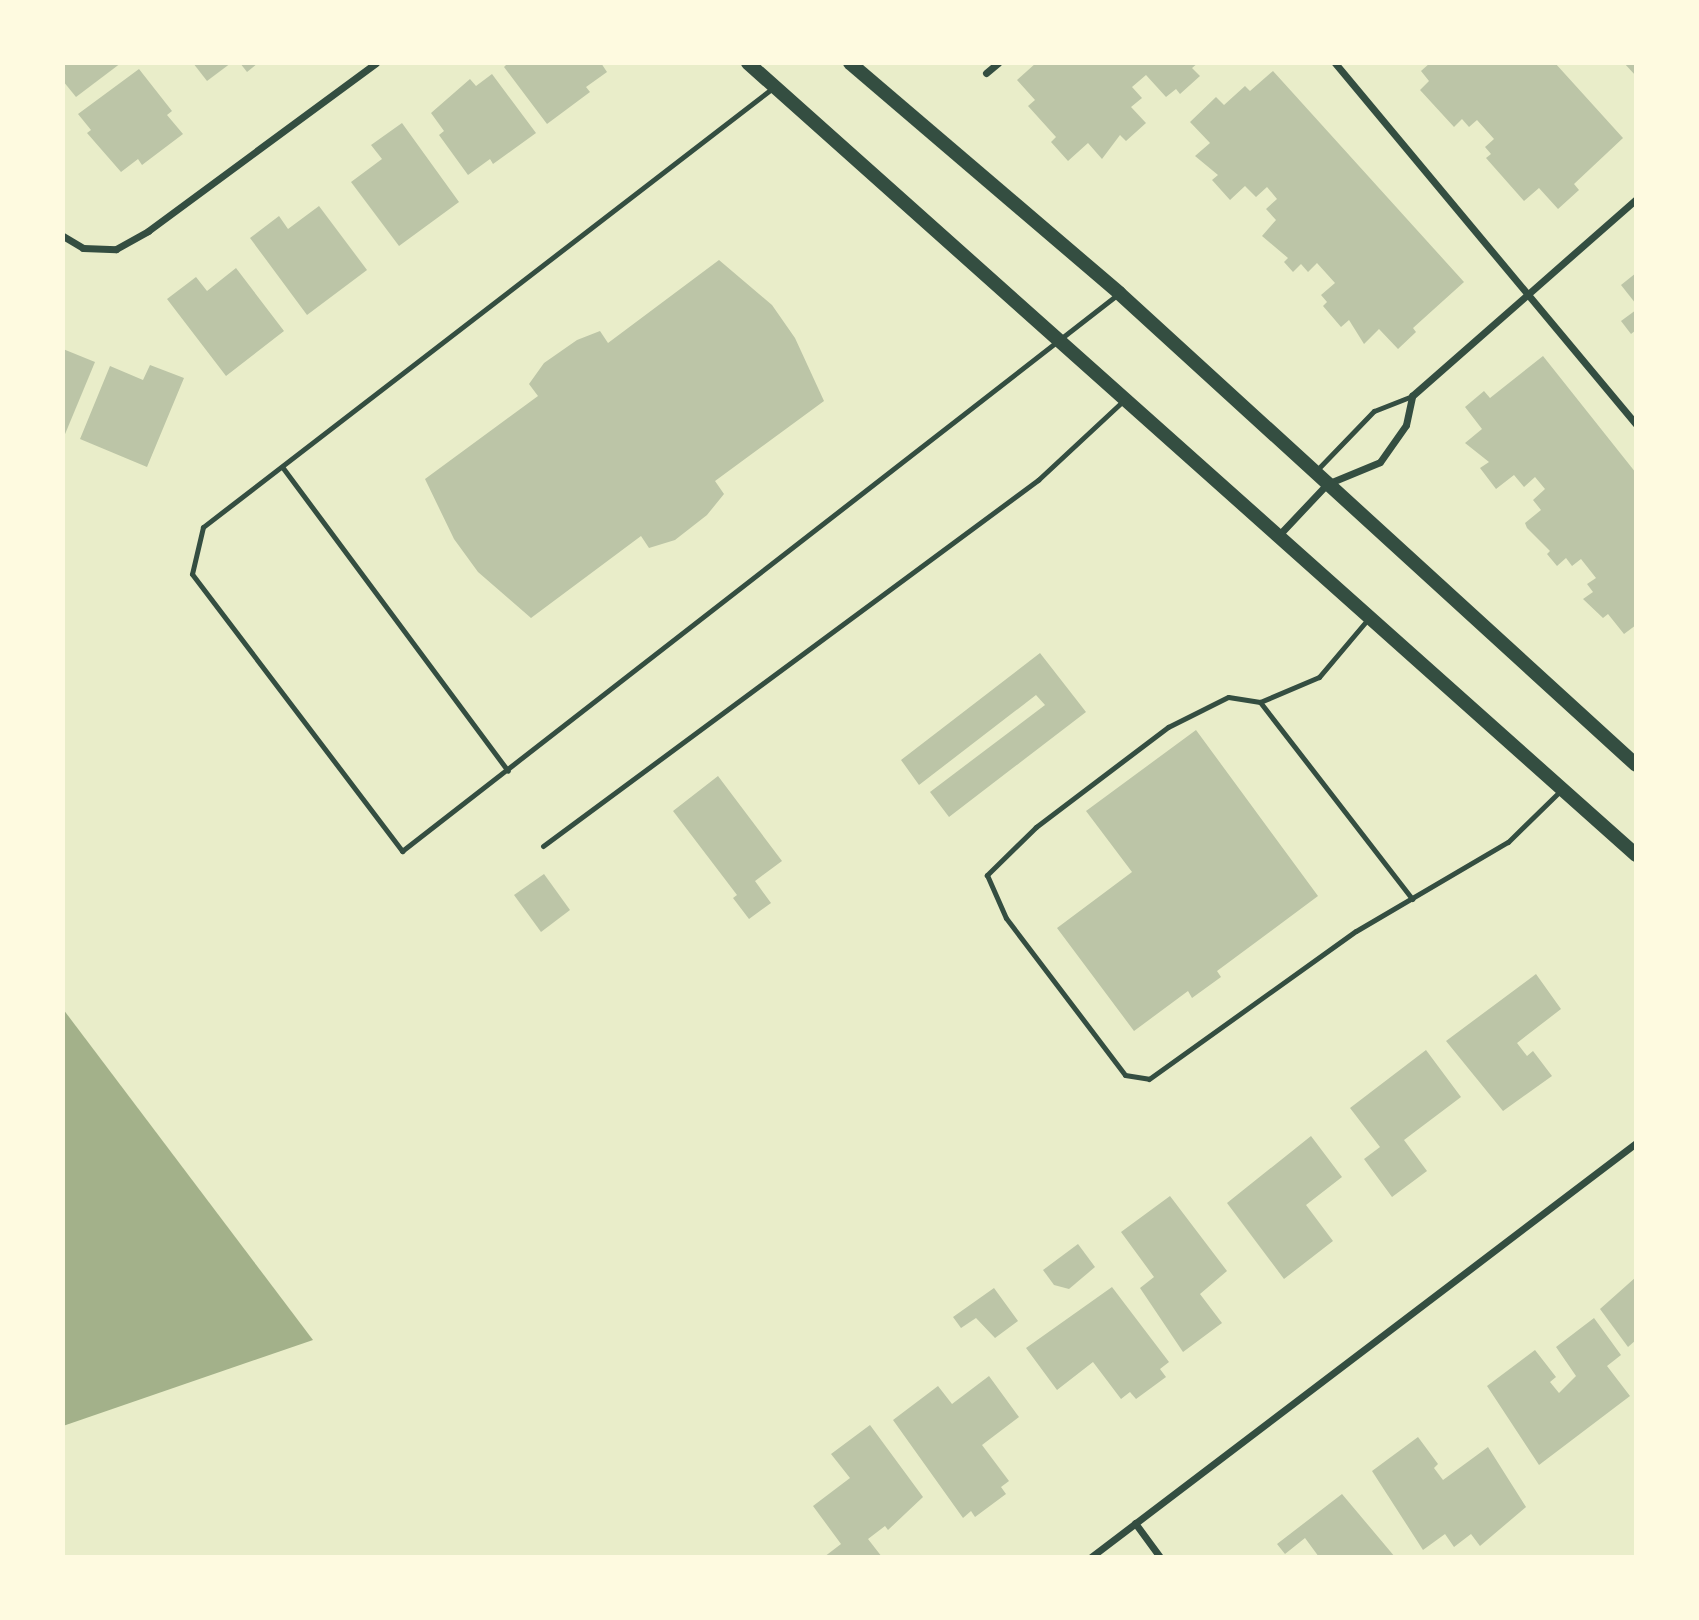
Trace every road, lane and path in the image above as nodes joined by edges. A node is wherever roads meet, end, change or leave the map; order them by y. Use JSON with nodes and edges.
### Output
{"nodes":[{"id":1,"x":748,"y":63,"type":"edge"},
{"id":2,"x":850,"y":63,"type":"edge"},
{"id":3,"x":998,"y":63,"type":"edge"},
{"id":4,"x":1335,"y":63,"type":"edge"},
{"id":5,"x":372,"y":64,"type":"edge"},
{"id":6,"x":986,"y":73,"type":"dead end"},
{"id":7,"x":774,"y":87,"type":"junction"},
{"id":8,"x":1636,"y":199,"type":"edge"},
{"id":9,"x":63,"y":236,"type":"edge"},
{"id":10,"x":1530,"y":291,"type":"junction"},
{"id":11,"x":1119,"y":293,"type":"junction"},
{"id":12,"x":1059,"y":337,"type":"junction"},
{"id":13,"x":1412,"y":396,"type":"junction"},
{"id":14,"x":1126,"y":398,"type":"junction"},
{"id":15,"x":1636,"y":424,"type":"edge"},
{"id":16,"x":283,"y":468,"type":"junction"},
{"id":17,"x":1315,"y":472,"type":"junction"},
{"id":18,"x":1327,"y":484,"type":"junction"},
{"id":19,"x":1278,"y":536,"type":"junction"},
{"id":20,"x":1370,"y":616,"type":"junction"},
{"id":21,"x":1260,"y":702,"type":"junction"},
{"id":22,"x":1636,"y":765,"type":"edge"},
{"id":23,"x":508,"y":771,"type":"junction"},
{"id":24,"x":1560,"y":791,"type":"junction"},
{"id":25,"x":543,"y":846,"type":"dead end"},
{"id":26,"x":1636,"y":855,"type":"edge"},
{"id":27,"x":1412,"y":899,"type":"junction"},
{"id":28,"x":1636,"y":1143,"type":"edge"},
{"id":29,"x":1135,"y":1523,"type":"junction"},
{"id":30,"x":1091,"y":1557,"type":"edge"},
{"id":31,"x":1160,"y":1557,"type":"edge"}],
"edges":[{"from":1,"to":7,"type":"main road"},
{"from":2,"to":11,"type":"main road"},
{"from":3,"to":6,"type":"street"},
{"from":4,"to":10,"type":"street"},
{"from":5,"to":9,"type":"street"},
{"from":7,"to":12,"type":"main road"},
{"from":7,"to":16,"type":"lane"},
{"from":8,"to":10,"type":"street"},
{"from":10,"to":13,"type":"street"},
{"from":10,"to":15,"type":"street"},
{"from":11,"to":12,"type":"lane"},
{"from":11,"to":17,"type":"main road"},
{"from":12,"to":14,"type":"main road"},
{"from":12,"to":23,"type":"lane"},
{"from":13,"to":17,"type":"lane"},
{"from":13,"to":18,"type":"street"},
{"from":14,"to":19,"type":"main road"},
{"from":14,"to":25,"type":"lane"},
{"from":16,"to":23,"type":"lane"},
{"from":16,"to":23,"type":"lane"},
{"from":17,"to":18,"type":"main road"},
{"from":18,"to":19,"type":"street"},
{"from":18,"to":22,"type":"main road"},
{"from":19,"to":20,"type":"main road"},
{"from":20,"to":21,"type":"lane"},
{"from":20,"to":24,"type":"main road"},
{"from":21,"to":27,"type":"lane"},
{"from":21,"to":27,"type":"lane"},
{"from":24,"to":26,"type":"main road"},
{"from":24,"to":27,"type":"lane"},
{"from":28,"to":29,"type":"street"},
{"from":29,"to":30,"type":"street"},
{"from":29,"to":31,"type":"street"}]}
